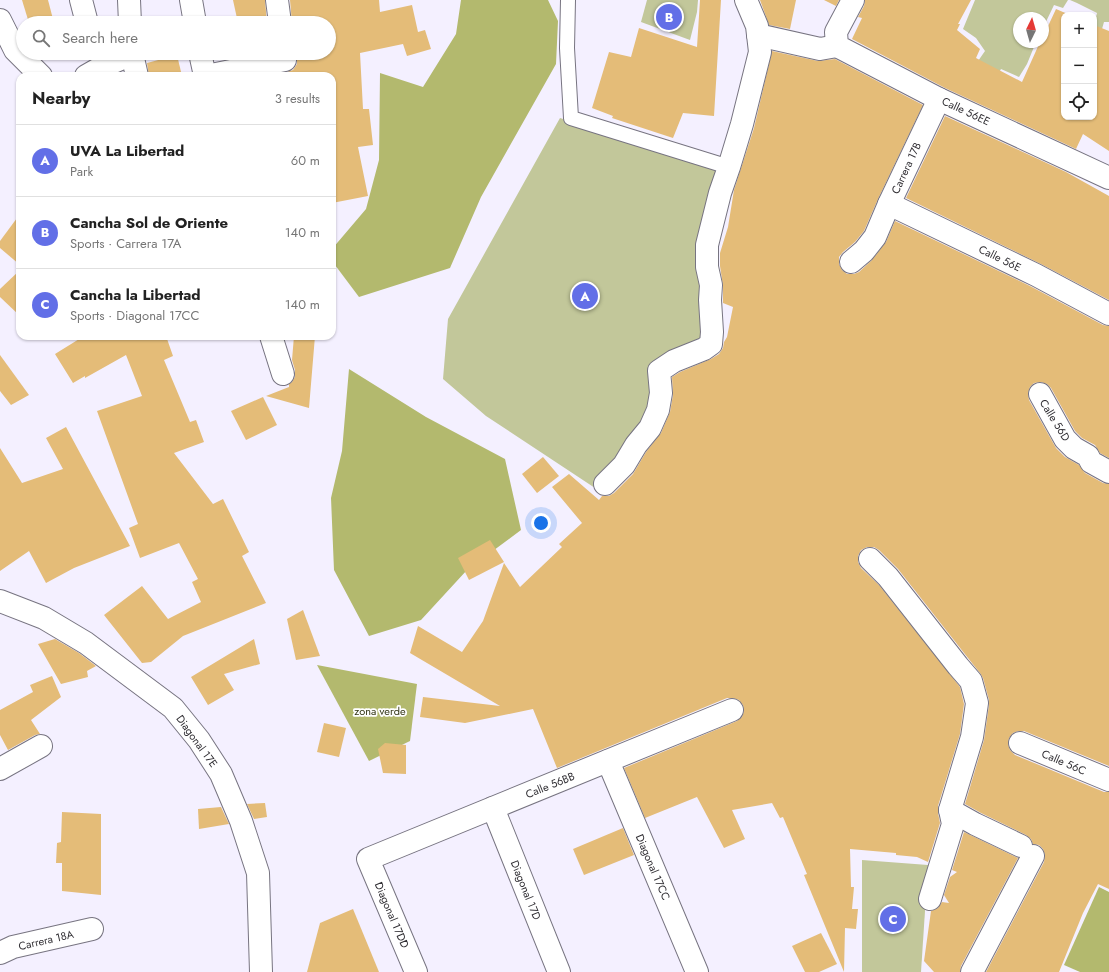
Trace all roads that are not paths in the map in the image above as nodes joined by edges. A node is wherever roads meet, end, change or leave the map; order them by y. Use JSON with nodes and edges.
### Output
{"nodes":[{"id":1,"x":81,"y":0,"type":"edge"},
{"id":2,"x":129,"y":0,"type":"edge"},
{"id":3,"x":191,"y":0,"type":"edge"},
{"id":4,"x":277,"y":0,"type":"edge"},
{"id":5,"x":568,"y":0,"type":"edge"},
{"id":6,"x":746,"y":0,"type":"edge"},
{"id":7,"x":853,"y":0,"type":"edge"},
{"id":8,"x":85,"y":16,"type":"edge"},
{"id":9,"x":130,"y":16,"type":"edge"},
{"id":10,"x":194,"y":16,"type":"edge"},
{"id":11,"x":279,"y":16,"type":"edge"},
{"id":12,"x":0,"y":20,"type":"edge"},
{"id":13,"x":758,"y":35,"type":"junction"},
{"id":14,"x":837,"y":39,"type":"junction"},
{"id":15,"x":16,"y":51,"type":"edge"},
{"id":16,"x":25,"y":60,"type":"edge"},
{"id":17,"x":113,"y":60,"type":"edge"},
{"id":18,"x":134,"y":60,"type":"edge"},
{"id":19,"x":202,"y":60,"type":"edge"},
{"id":20,"x":287,"y":63,"type":"edge"},
{"id":21,"x":94,"y":66,"type":"edge"},
{"id":22,"x":37,"y":72,"type":"edge"},
{"id":23,"x":137,"y":72,"type":"edge"},
{"id":24,"x":205,"y":72,"type":"edge"},
{"id":25,"x":231,"y":72,"type":"edge"},
{"id":26,"x":939,"y":99,"type":"junction"},
{"id":27,"x":729,"y":167,"type":"junction"},
{"id":28,"x":1109,"y":178,"type":"edge"},
{"id":29,"x":889,"y":204,"type":"junction"},
{"id":30,"x":851,"y":262,"type":"dead end"},
{"id":31,"x":1109,"y":314,"type":"edge"},
{"id":32,"x":272,"y":340,"type":"edge"},
{"id":33,"x":283,"y":374,"type":"dead end"},
{"id":34,"x":1040,"y":394,"type":"dead end"},
{"id":35,"x":1109,"y":472,"type":"edge"},
{"id":36,"x":605,"y":484,"type":"dead end"},
{"id":37,"x":870,"y":559,"type":"dead end"},
{"id":38,"x":0,"y":601,"type":"edge"},
{"id":39,"x":732,"y":710,"type":"dead end"},
{"id":40,"x":1020,"y":743,"type":"dead end"},
{"id":41,"x":41,"y":746,"type":"dead end"},
{"id":42,"x":608,"y":761,"type":"junction"},
{"id":43,"x":0,"y":769,"type":"edge"},
{"id":44,"x":1109,"y":780,"type":"edge"},
{"id":45,"x":493,"y":808,"type":"junction"},
{"id":46,"x":950,"y":810,"type":"junction"},
{"id":47,"x":368,"y":859,"type":"joint"},
{"id":48,"x":930,"y":900,"type":"dead end"},
{"id":49,"x":92,"y":929,"type":"dead end"},
{"id":50,"x":0,"y":953,"type":"edge"},
{"id":51,"x":261,"y":972,"type":"edge"},
{"id":52,"x":416,"y":972,"type":"edge"},
{"id":53,"x":559,"y":972,"type":"edge"},
{"id":54,"x":697,"y":972,"type":"edge"},
{"id":55,"x":972,"y":972,"type":"edge"}],
"edges":[{"from":1,"to":8,"type":"street"},
{"from":2,"to":9,"type":"street"},
{"from":3,"to":10,"type":"street"},
{"from":4,"to":11,"type":"street"},
{"from":5,"to":27,"type":"lane"},
{"from":6,"to":13,"type":"street"},
{"from":7,"to":14,"type":"street"},
{"from":12,"to":15,"type":"street"},
{"from":13,"to":14,"type":"street"},
{"from":13,"to":27,"type":"street"},
{"from":14,"to":26,"type":"street","name":"Calle 56EE"},
{"from":16,"to":22,"type":"street"},
{"from":17,"to":21,"type":"street"},
{"from":18,"to":23,"type":"street"},
{"from":19,"to":24,"type":"street"},
{"from":20,"to":25,"type":"street"},
{"from":26,"to":28,"type":"street","name":"Calle 56EE"},
{"from":26,"to":29,"type":"street","name":"Carrera 17B"},
{"from":27,"to":36,"type":"street"},
{"from":29,"to":30,"type":"street","name":"Carrera 17B"},
{"from":29,"to":31,"type":"street","name":"Calle 56E"},
{"from":32,"to":33,"type":"street"},
{"from":34,"to":35,"type":"street","name":"Calle 56D"},
{"from":37,"to":46,"type":"street"},
{"from":38,"to":51,"type":"street","name":"Diagonal 17E"},
{"from":39,"to":42,"type":"street","name":"Calle 56BB"},
{"from":40,"to":44,"type":"street","name":"Calle 56C"},
{"from":41,"to":43,"type":"street"},
{"from":42,"to":45,"type":"street","name":"Calle 56BB"},
{"from":42,"to":54,"type":"street","name":"Diagonal 17CC"},
{"from":45,"to":47,"type":"street","name":"Calle 56BB"},
{"from":45,"to":53,"type":"street","name":"Diagonal 17D"},
{"from":46,"to":48,"type":"street"},
{"from":46,"to":55,"type":"street"},
{"from":47,"to":52,"type":"street","name":"Diagonal 17DD"},
{"from":49,"to":50,"type":"street","name":"Carrera 18A"}]}
